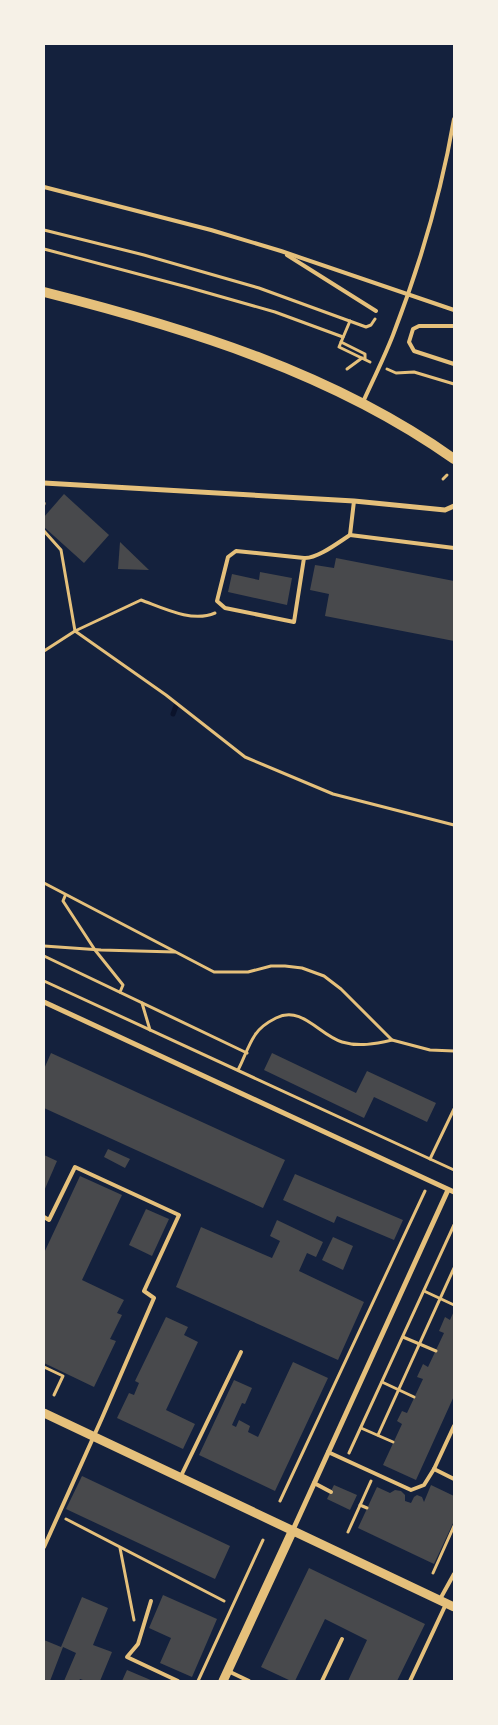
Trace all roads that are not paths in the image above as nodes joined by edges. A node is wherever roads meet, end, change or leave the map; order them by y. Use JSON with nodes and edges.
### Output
{"nodes":[{"id":1,"x":454,"y":119,"type":"edge"},
{"id":2,"x":44,"y":187,"type":"edge"},
{"id":3,"x":280,"y":251,"type":"junction"},
{"id":4,"x":44,"y":292,"type":"edge"},
{"id":5,"x":408,"y":294,"type":"junction"},
{"id":6,"x":454,"y":310,"type":"edge"},
{"id":7,"x":376,"y":311,"type":"dead end"},
{"id":8,"x":454,"y":326,"type":"edge"},
{"id":9,"x":454,"y":364,"type":"edge"},
{"id":10,"x":362,"y":404,"type":"junction"},
{"id":11,"x":454,"y":459,"type":"edge"},
{"id":12,"x":44,"y":483,"type":"edge"},
{"id":13,"x":354,"y":501,"type":"junction"},
{"id":14,"x":454,"y":506,"type":"edge"},
{"id":15,"x":350,"y":535,"type":"junction"},
{"id":16,"x":454,"y":548,"type":"edge"},
{"id":17,"x":304,"y":558,"type":"junction"},
{"id":18,"x":44,"y":1002,"type":"edge"},
{"id":19,"x":448,"y":1190,"type":"junction"},
{"id":20,"x":454,"y":1192,"type":"edge"},
{"id":21,"x":44,"y":1217,"type":"edge"},
{"id":22,"x":241,"y":1352,"type":"dead end"},
{"id":23,"x":44,"y":1413,"type":"edge"},
{"id":24,"x":454,"y":1426,"type":"edge"},
{"id":25,"x":94,"y":1437,"type":"junction"},
{"id":26,"x":328,"y":1452,"type":"junction"},
{"id":27,"x":434,"y":1469,"type":"junction"},
{"id":28,"x":180,"y":1478,"type":"junction"},
{"id":29,"x":454,"y":1479,"type":"edge"},
{"id":30,"x":314,"y":1484,"type":"junction"},
{"id":31,"x":330,"y":1492,"type":"dead end"},
{"id":32,"x":292,"y":1532,"type":"junction"},
{"id":33,"x":44,"y":1547,"type":"edge"},
{"id":34,"x":454,"y":1574,"type":"edge"},
{"id":35,"x":151,"y":1601,"type":"dead end"},
{"id":36,"x":446,"y":1604,"type":"edge"},
{"id":37,"x":342,"y":1639,"type":"dead end"},
{"id":38,"x":228,"y":1671,"type":"junction"},
{"id":39,"x":178,"y":1681,"type":"edge"},
{"id":40,"x":223,"y":1681,"type":"edge"},
{"id":41,"x":249,"y":1681,"type":"edge"},
{"id":42,"x":322,"y":1681,"type":"edge"},
{"id":43,"x":410,"y":1681,"type":"edge"}],
"edges":[{"from":1,"to":5,"type":"lane"},
{"from":2,"to":3,"type":"lane"},
{"from":3,"to":5,"type":"lane"},
{"from":3,"to":7,"type":"lane"},
{"from":4,"to":10,"type":"main road"},
{"from":5,"to":6,"type":"lane"},
{"from":5,"to":10,"type":"lane"},
{"from":8,"to":9,"type":"lane"},
{"from":10,"to":11,"type":"main road"},
{"from":12,"to":13,"type":"street"},
{"from":13,"to":14,"type":"street"},
{"from":13,"to":15,"type":"lane"},
{"from":15,"to":16,"type":"lane"},
{"from":15,"to":17,"type":"lane"},
{"from":17,"to":17,"type":"lane"},
{"from":18,"to":19,"type":"street"},
{"from":19,"to":20,"type":"street"},
{"from":19,"to":26,"type":"street"},
{"from":21,"to":25,"type":"lane"},
{"from":22,"to":28,"type":"lane"},
{"from":23,"to":25,"type":"street"},
{"from":24,"to":27,"type":"lane"},
{"from":25,"to":28,"type":"street"},
{"from":25,"to":33,"type":"lane"},
{"from":26,"to":27,"type":"lane"},
{"from":26,"to":30,"type":"street"},
{"from":27,"to":29,"type":"lane"},
{"from":28,"to":32,"type":"street"},
{"from":30,"to":31,"type":"lane"},
{"from":30,"to":32,"type":"street"},
{"from":32,"to":36,"type":"street"},
{"from":32,"to":38,"type":"street"},
{"from":34,"to":36,"type":"lane"},
{"from":35,"to":39,"type":"lane"},
{"from":36,"to":43,"type":"lane"},
{"from":37,"to":42,"type":"lane"},
{"from":38,"to":40,"type":"street"},
{"from":38,"to":41,"type":"lane"}]}
